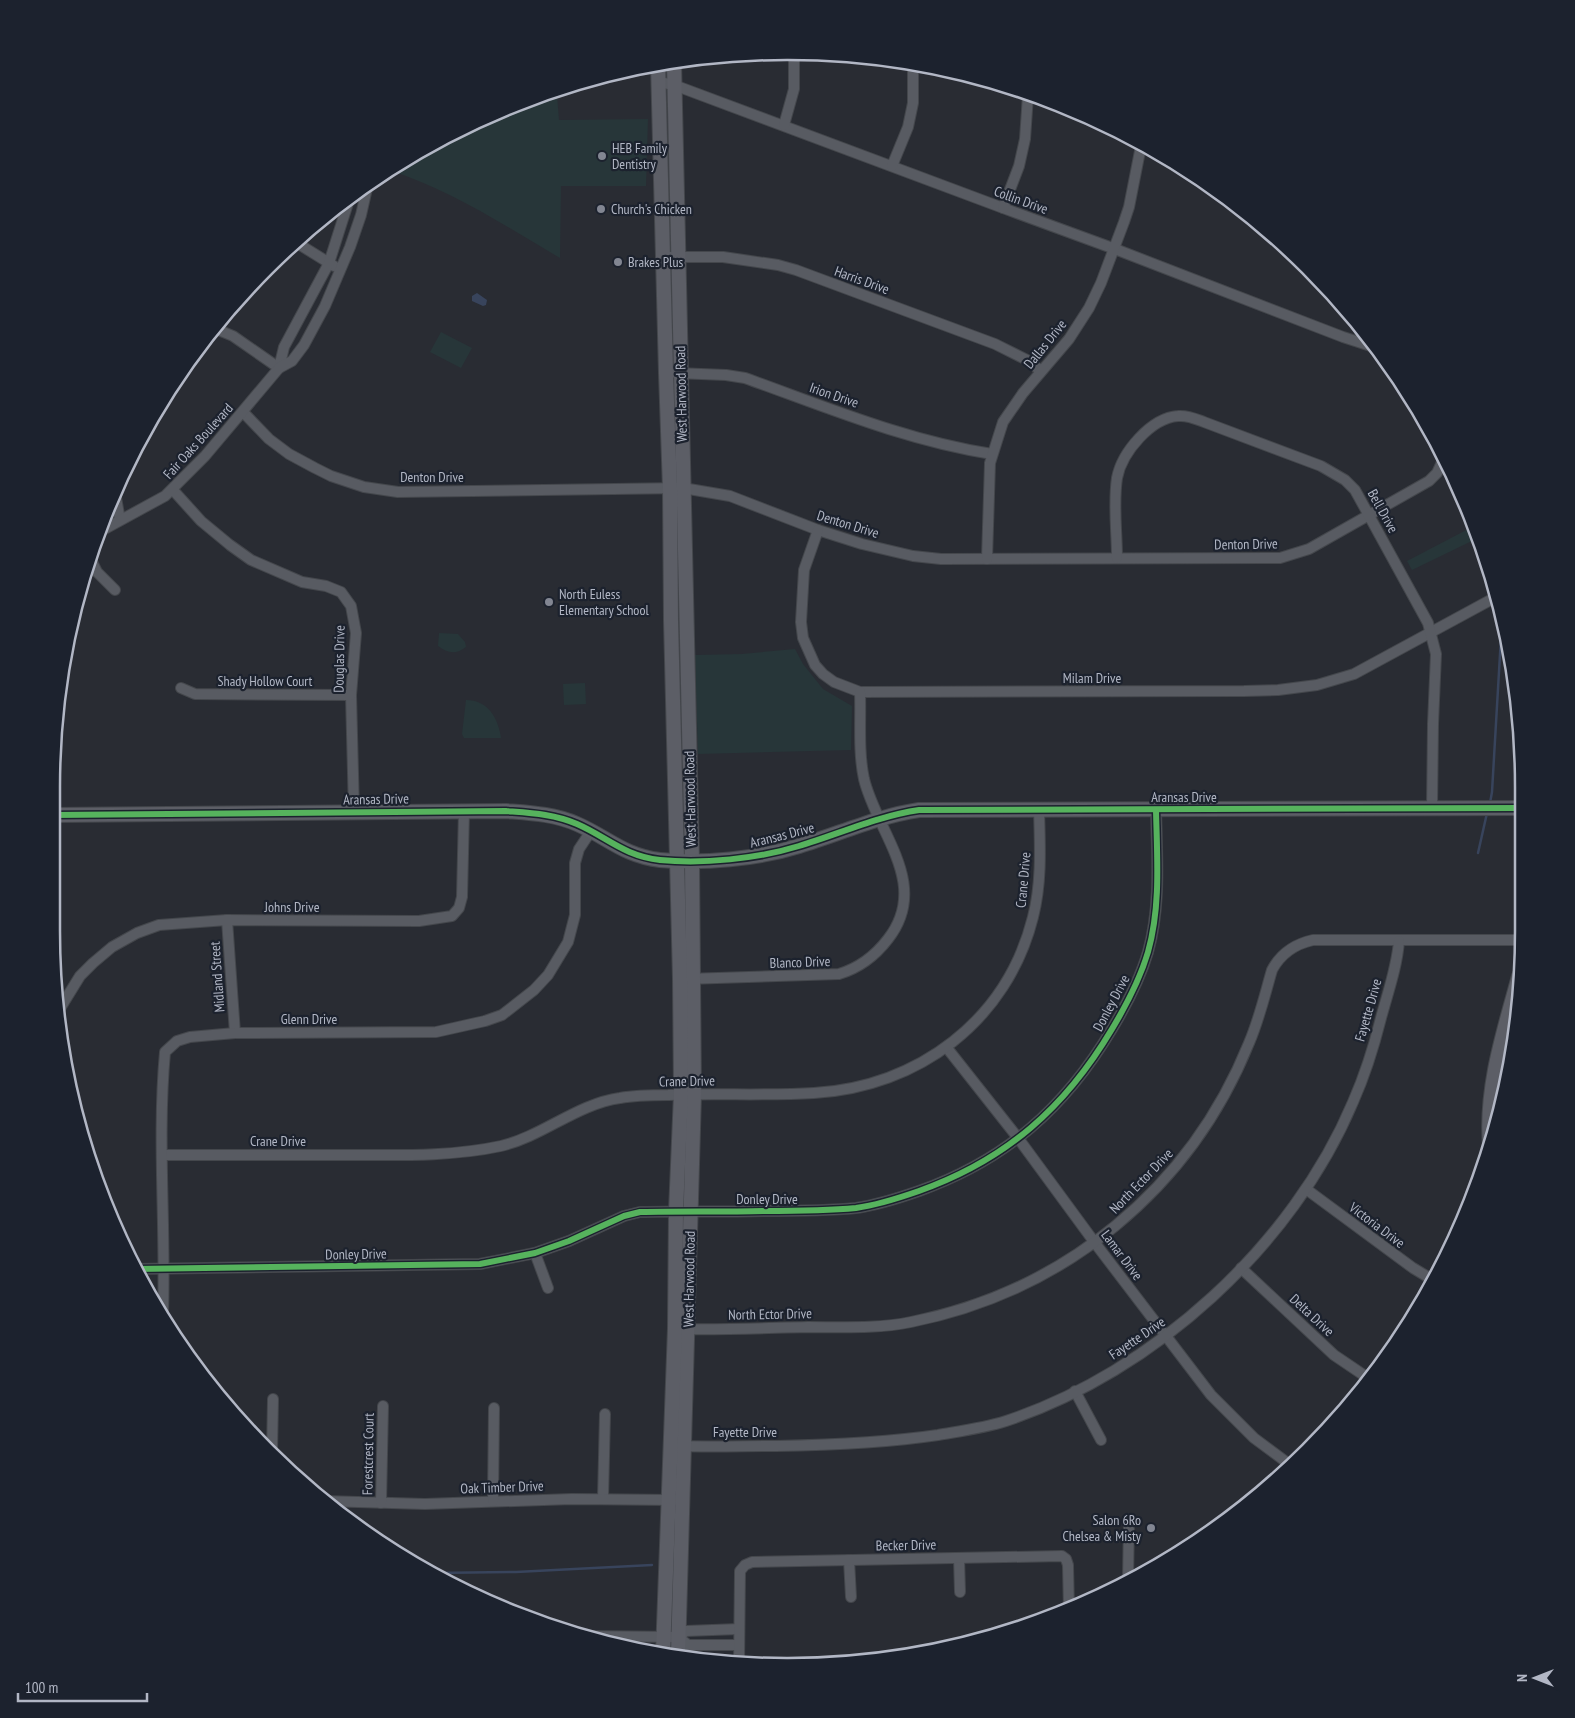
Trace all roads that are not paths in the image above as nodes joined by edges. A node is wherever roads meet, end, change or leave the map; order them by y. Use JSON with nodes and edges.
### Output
{"nodes":[{"id":1,"x":794,"y":60,"type":"edge"},
{"id":2,"x":674,"y":69,"type":"edge"},
{"id":3,"x":913,"y":71,"type":"edge"},
{"id":4,"x":658,"y":72,"type":"edge"},
{"id":5,"x":659,"y":82,"type":"junction"},
{"id":6,"x":674,"y":85,"type":"junction"},
{"id":7,"x":1028,"y":101,"type":"edge"},
{"id":8,"x":784,"y":125,"type":"junction"},
{"id":9,"x":1140,"y":151,"type":"edge"},
{"id":10,"x":892,"y":166,"type":"junction"},
{"id":11,"x":365,"y":196,"type":"edge"},
{"id":12,"x":1003,"y":208,"type":"junction"},
{"id":13,"x":346,"y":209,"type":"edge"},
{"id":14,"x":302,"y":246,"type":"edge"},
{"id":15,"x":1115,"y":249,"type":"junction"},
{"id":16,"x":663,"y":256,"type":"junction"},
{"id":17,"x":678,"y":257,"type":"junction"},
{"id":18,"x":329,"y":263,"type":"junction"},
{"id":19,"x":341,"y":271,"type":"junction"},
{"id":20,"x":222,"y":331,"type":"edge"},
{"id":21,"x":1364,"y":344,"type":"edge"},
{"id":22,"x":279,"y":368,"type":"junction"},
{"id":23,"x":1041,"y":371,"type":"junction"},
{"id":24,"x":666,"y":373,"type":"junction"},
{"id":25,"x":680,"y":373,"type":"junction"},
{"id":26,"x":242,"y":412,"type":"junction"},
{"id":27,"x":992,"y":454,"type":"junction"},
{"id":28,"x":1440,"y":466,"type":"edge"},
{"id":29,"x":677,"y":489,"type":"junction"},
{"id":30,"x":173,"y":490,"type":"junction"},
{"id":31,"x":117,"y":504,"type":"edge"},
{"id":32,"x":1369,"y":515,"type":"junction"},
{"id":33,"x":120,"y":520,"type":"junction"},
{"id":34,"x":109,"y":526,"type":"edge"},
{"id":35,"x":818,"y":530,"type":"junction"},
{"id":36,"x":1117,"y":558,"type":"junction"},
{"id":37,"x":987,"y":559,"type":"junction"},
{"id":38,"x":95,"y":568,"type":"edge"},
{"id":39,"x":115,"y":590,"type":"dead end"},
{"id":40,"x":671,"y":598,"type":"junction"},
{"id":41,"x":686,"y":598,"type":"junction"},
{"id":42,"x":1490,"y":601,"type":"edge"},
{"id":43,"x":1430,"y":633,"type":"junction"},
{"id":44,"x":181,"y":688,"type":"dead end"},
{"id":45,"x":860,"y":692,"type":"junction"},
{"id":46,"x":351,"y":695,"type":"junction"},
{"id":47,"x":1515,"y":808,"type":"edge"},
{"id":48,"x":1039,"y":810,"type":"junction"},
{"id":49,"x":1156,"y":810,"type":"junction"},
{"id":50,"x":1432,"y":810,"type":"junction"},
{"id":51,"x":464,"y":811,"type":"junction"},
{"id":52,"x":354,"y":812,"type":"junction"},
{"id":53,"x":60,"y":815,"type":"edge"},
{"id":54,"x":880,"y":819,"type":"junction"},
{"id":55,"x":590,"y":831,"type":"junction"},
{"id":56,"x":676,"y":860,"type":"junction"},
{"id":57,"x":692,"y":860,"type":"junction"},
{"id":58,"x":227,"y":920,"type":"junction"},
{"id":59,"x":1398,"y":940,"type":"junction"},
{"id":60,"x":1515,"y":940,"type":"edge"},
{"id":61,"x":687,"y":979,"type":"junction"},
{"id":62,"x":64,"y":1002,"type":"edge"},
{"id":63,"x":1510,"y":1010,"type":"edge"},
{"id":64,"x":235,"y":1032,"type":"junction"},
{"id":65,"x":947,"y":1048,"type":"junction"},
{"id":66,"x":1496,"y":1093,"type":"edge"},
{"id":67,"x":688,"y":1094,"type":"junction"},
{"id":68,"x":1018,"y":1138,"type":"junction"},
{"id":69,"x":162,"y":1155,"type":"junction"},
{"id":70,"x":1306,"y":1189,"type":"junction"},
{"id":71,"x":683,"y":1212,"type":"junction"},
{"id":72,"x":1095,"y":1243,"type":"junction"},
{"id":73,"x":535,"y":1253,"type":"junction"},
{"id":74,"x":1241,"y":1268,"type":"junction"},
{"id":75,"x":144,"y":1269,"type":"edge"},
{"id":76,"x":165,"y":1269,"type":"junction"},
{"id":77,"x":1427,"y":1276,"type":"edge"},
{"id":78,"x":548,"y":1288,"type":"dead end"},
{"id":79,"x":163,"y":1304,"type":"edge"},
{"id":80,"x":681,"y":1329,"type":"junction"},
{"id":81,"x":1166,"y":1336,"type":"junction"},
{"id":82,"x":1363,"y":1375,"type":"edge"},
{"id":83,"x":1075,"y":1391,"type":"junction"},
{"id":84,"x":273,"y":1399,"type":"dead end"},
{"id":85,"x":383,"y":1406,"type":"dead end"},
{"id":86,"x":494,"y":1408,"type":"dead end"},
{"id":87,"x":606,"y":1414,"type":"dead end"},
{"id":88,"x":1101,"y":1440,"type":"dead end"},
{"id":89,"x":272,"y":1444,"type":"edge"},
{"id":90,"x":676,"y":1446,"type":"junction"},
{"id":91,"x":1285,"y":1460,"type":"edge"},
{"id":92,"x":604,"y":1499,"type":"junction"},
{"id":93,"x":675,"y":1500,"type":"junction"},
{"id":94,"x":336,"y":1501,"type":"edge"},
{"id":95,"x":493,"y":1501,"type":"junction"},
{"id":96,"x":381,"y":1503,"type":"junction"},
{"id":97,"x":1129,"y":1519,"type":"dead end"},
{"id":98,"x":960,"y":1558,"type":"junction"},
{"id":99,"x":849,"y":1560,"type":"junction"},
{"id":100,"x":1128,"y":1573,"type":"edge"},
{"id":101,"x":960,"y":1592,"type":"dead end"},
{"id":102,"x":851,"y":1597,"type":"dead end"},
{"id":103,"x":1070,"y":1601,"type":"edge"},
{"id":104,"x":739,"y":1629,"type":"junction"},
{"id":105,"x":612,"y":1636,"type":"edge"},
{"id":106,"x":664,"y":1636,"type":"junction"},
{"id":107,"x":678,"y":1637,"type":"junction"},
{"id":108,"x":739,"y":1645,"type":"junction"},
{"id":109,"x":663,"y":1647,"type":"edge"},
{"id":110,"x":678,"y":1649,"type":"edge"},
{"id":111,"x":739,"y":1656,"type":"edge"}],
"edges":[{"from":1,"to":8,"type":"street"},
{"from":2,"to":6,"type":"main road","name":"West Harwood Road"},
{"from":3,"to":10,"type":"street"},
{"from":4,"to":5,"type":"main road","name":"West Harwood Road"},
{"from":5,"to":6,"type":"street","name":"Collin Drive"},
{"from":5,"to":16,"type":"main road","name":"West Harwood Road"},
{"from":6,"to":8,"type":"street","name":"Collin Drive"},
{"from":6,"to":17,"type":"main road","name":"West Harwood Road"},
{"from":7,"to":12,"type":"street"},
{"from":8,"to":10,"type":"street","name":"Collin Drive"},
{"from":9,"to":15,"type":"street","name":"Dallas Drive"},
{"from":10,"to":12,"type":"street","name":"Collin Drive"},
{"from":11,"to":19,"type":"street","name":"Fair Oaks Boulevard"},
{"from":12,"to":15,"type":"street","name":"Collin Drive"},
{"from":13,"to":18,"type":"street","name":"Fair Oaks Boulevard"},
{"from":14,"to":18,"type":"street"},
{"from":15,"to":21,"type":"street","name":"Collin Drive"},
{"from":15,"to":23,"type":"street","name":"Dallas Drive"},
{"from":16,"to":17,"type":"street","name":"Harris Drive"},
{"from":16,"to":24,"type":"main road","name":"West Harwood Road"},
{"from":17,"to":23,"type":"street","name":"Harris Drive"},
{"from":17,"to":25,"type":"main road","name":"West Harwood Road"},
{"from":18,"to":19,"type":"street"},
{"from":18,"to":22,"type":"street","name":"Fair Oaks Boulevard"},
{"from":19,"to":22,"type":"street","name":"Fair Oaks Boulevard"},
{"from":20,"to":22,"type":"street"},
{"from":22,"to":26,"type":"street","name":"Fair Oaks Boulevard"},
{"from":23,"to":27,"type":"street","name":"Dallas Drive"},
{"from":24,"to":25,"type":"street","name":"Irion Drive"},
{"from":24,"to":29,"type":"main road","name":"West Harwood Road"},
{"from":25,"to":27,"type":"street","name":"Irion Drive"},
{"from":25,"to":29,"type":"main road","name":"West Harwood Road"},
{"from":26,"to":29,"type":"street","name":"Denton Drive"},
{"from":26,"to":30,"type":"street","name":"Fair Oaks Boulevard"},
{"from":27,"to":37,"type":"street","name":"Dallas Drive"},
{"from":28,"to":32,"type":"street","name":"Denton Drive"},
{"from":29,"to":35,"type":"street","name":"Denton Drive"},
{"from":29,"to":40,"type":"main road","name":"West Harwood Road"},
{"from":29,"to":41,"type":"main road","name":"West Harwood Road"},
{"from":30,"to":33,"type":"street","name":"Fair Oaks Boulevard"},
{"from":30,"to":46,"type":"street","name":"Douglas Drive"},
{"from":31,"to":33,"type":"street"},
{"from":32,"to":36,"type":"street","name":"Denton Drive"},
{"from":32,"to":36,"type":"street","name":"Bell Drive"},
{"from":32,"to":43,"type":"street","name":"Bell Drive"},
{"from":33,"to":34,"type":"street","name":"Fair Oaks Boulevard"},
{"from":35,"to":37,"type":"street","name":"Denton Drive"},
{"from":35,"to":45,"type":"street","name":"Milam Drive"},
{"from":36,"to":37,"type":"street","name":"Denton Drive"},
{"from":38,"to":39,"type":"street"},
{"from":40,"to":41,"type":"main road"},
{"from":40,"to":56,"type":"main road","name":"West Harwood Road"},
{"from":41,"to":57,"type":"main road","name":"West Harwood Road"},
{"from":42,"to":43,"type":"street","name":"Milam Drive"},
{"from":43,"to":45,"type":"street","name":"Milam Drive"},
{"from":43,"to":50,"type":"street","name":"Bell Drive"},
{"from":44,"to":46,"type":"street","name":"Shady Hollow Court"},
{"from":45,"to":54,"type":"street","name":"Blanco Drive"},
{"from":46,"to":52,"type":"street","name":"Douglas Drive"},
{"from":47,"to":50,"type":"main road","name":"Aransas Drive"},
{"from":48,"to":49,"type":"main road","name":"Aransas Drive"},
{"from":48,"to":54,"type":"main road","name":"Aransas Drive"},
{"from":48,"to":65,"type":"street","name":"Crane Drive"},
{"from":49,"to":50,"type":"main road","name":"Aransas Drive"},
{"from":49,"to":68,"type":"street","name":"Donley Drive"},
{"from":51,"to":52,"type":"main road","name":"Aransas Drive"},
{"from":51,"to":55,"type":"main road","name":"Aransas Drive"},
{"from":51,"to":58,"type":"street","name":"Johns Drive"},
{"from":52,"to":53,"type":"main road","name":"Aransas Drive"},
{"from":54,"to":57,"type":"main road","name":"Aransas Drive"},
{"from":54,"to":61,"type":"street","name":"Blanco Drive"},
{"from":55,"to":56,"type":"main road","name":"Aransas Drive"},
{"from":55,"to":64,"type":"street","name":"Glenn Drive"},
{"from":56,"to":57,"type":"main road","name":"Aransas Drive"},
{"from":56,"to":61,"type":"main road","name":"West Harwood Road"},
{"from":57,"to":61,"type":"main road","name":"West Harwood Road"},
{"from":58,"to":62,"type":"street","name":"Johns Drive"},
{"from":58,"to":64,"type":"street","name":"Midland Street"},
{"from":59,"to":60,"type":"street","name":"North Ector Drive"},
{"from":59,"to":70,"type":"street","name":"Fayette Drive"},
{"from":59,"to":72,"type":"street","name":"North Ector Drive"},
{"from":61,"to":67,"type":"main road","name":"West Harwood Road"},
{"from":63,"to":66,"type":"main road"},
{"from":64,"to":69,"type":"street","name":"Glenn Drive"},
{"from":65,"to":67,"type":"street","name":"Crane Drive"},
{"from":65,"to":68,"type":"street","name":"Lamar Drive"},
{"from":67,"to":69,"type":"street","name":"Crane Drive"},
{"from":67,"to":71,"type":"main road","name":"West Harwood Road"},
{"from":68,"to":71,"type":"street","name":"Donley Drive"},
{"from":68,"to":72,"type":"street","name":"Lamar Drive"},
{"from":69,"to":76,"type":"street","name":"Glenn Drive"},
{"from":70,"to":74,"type":"street","name":"Fayette Drive"},
{"from":70,"to":77,"type":"street","name":"Victoria Drive"},
{"from":71,"to":73,"type":"street","name":"Donley Drive"},
{"from":71,"to":80,"type":"main road","name":"West Harwood Road"},
{"from":72,"to":80,"type":"street","name":"North Ector Drive"},
{"from":72,"to":81,"type":"street","name":"Lamar Drive"},
{"from":73,"to":76,"type":"street","name":"Donley Drive"},
{"from":73,"to":78,"type":"street"},
{"from":74,"to":81,"type":"street","name":"Fayette Drive"},
{"from":74,"to":82,"type":"street","name":"Delta Drive"},
{"from":75,"to":76,"type":"street","name":"Donley Drive"},
{"from":76,"to":79,"type":"street","name":"Glenn Drive"},
{"from":80,"to":90,"type":"main road","name":"West Harwood Road"},
{"from":81,"to":83,"type":"street","name":"Fayette Drive"},
{"from":81,"to":91,"type":"street","name":"Lamar Drive"},
{"from":83,"to":88,"type":"street"},
{"from":83,"to":90,"type":"street","name":"Fayette Drive"},
{"from":84,"to":89,"type":"street"},
{"from":85,"to":96,"type":"street","name":"Forestcrest Court"},
{"from":86,"to":95,"type":"street"},
{"from":87,"to":92,"type":"street"},
{"from":90,"to":93,"type":"main road","name":"West Harwood Road"},
{"from":92,"to":93,"type":"street","name":"Oak Timber Drive"},
{"from":92,"to":95,"type":"street","name":"Oak Timber Drive"},
{"from":93,"to":106,"type":"main road","name":"West Harwood Road"},
{"from":93,"to":107,"type":"main road","name":"West Harwood Road"},
{"from":94,"to":96,"type":"street","name":"Oak Timber Drive"},
{"from":95,"to":96,"type":"street","name":"Oak Timber Drive"},
{"from":97,"to":100,"type":"street"},
{"from":98,"to":99,"type":"street","name":"Becker Drive"},
{"from":98,"to":101,"type":"street"},
{"from":98,"to":103,"type":"street","name":"Becker Drive"},
{"from":99,"to":102,"type":"street"},
{"from":99,"to":104,"type":"street","name":"Becker Drive"},
{"from":104,"to":107,"type":"street"},
{"from":104,"to":108,"type":"street"},
{"from":105,"to":106,"type":"street"},
{"from":106,"to":107,"type":"street"},
{"from":106,"to":109,"type":"main road","name":"West Harwood Road"},
{"from":107,"to":108,"type":"street"},
{"from":107,"to":110,"type":"main road","name":"West Harwood Road"},
{"from":108,"to":111,"type":"street"}]}
